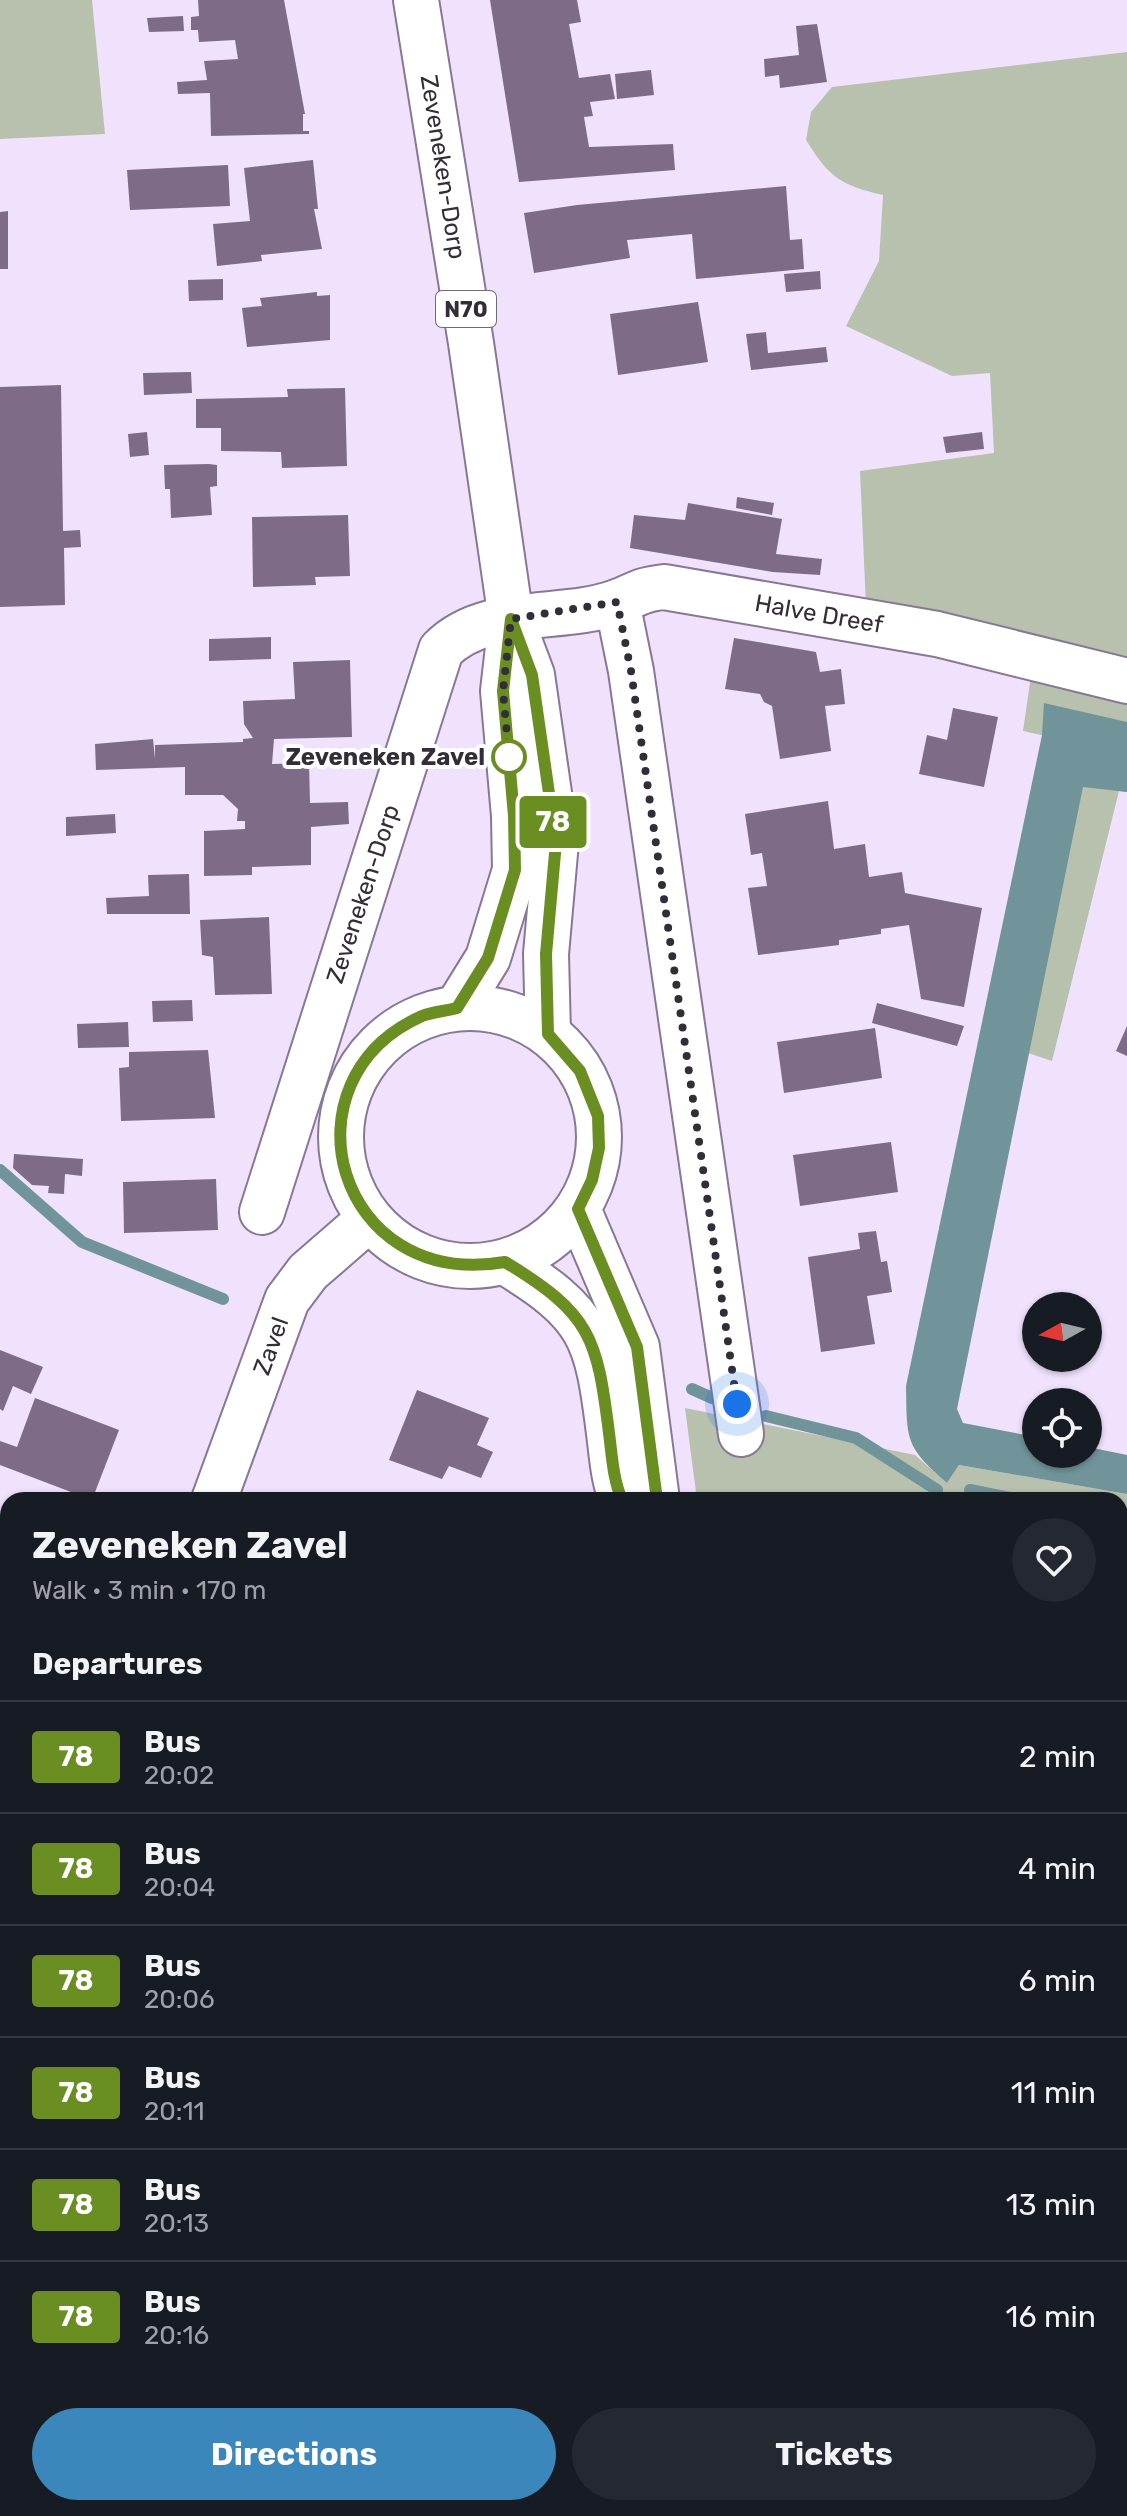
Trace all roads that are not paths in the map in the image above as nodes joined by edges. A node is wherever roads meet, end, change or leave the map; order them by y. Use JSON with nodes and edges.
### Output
{"nodes":[{"id":1,"x":416,"y":0,"type":"edge"},
{"id":2,"x":617,"y":602,"type":"junction"},
{"id":3,"x":511,"y":619,"type":"junction"},
{"id":4,"x":1127,"y":681,"type":"edge"},
{"id":5,"x":457,"y":1008,"type":"junction"},
{"id":6,"x":548,"y":1034,"type":"junction"},
{"id":7,"x":578,"y":1209,"type":"junction"},
{"id":8,"x":262,"y":1212,"type":"dead end"},
{"id":9,"x":369,"y":1219,"type":"junction"},
{"id":10,"x":505,"y":1262,"type":"junction"},
{"id":11,"x":741,"y":1434,"type":"dead end"},
{"id":12,"x":217,"y":1492,"type":"edge"},
{"id":13,"x":618,"y":1492,"type":"edge"},
{"id":14,"x":656,"y":1492,"type":"edge"}],
"edges":[{"from":1,"to":3,"type":"main road","name":"Zeveneken-Dorp","number":"N70"},
{"from":2,"to":3,"type":"main road","name":"Halve Dreef"},
{"from":2,"to":4,"type":"main road","name":"Halve Dreef"},
{"from":2,"to":11,"type":"main road"},
{"from":3,"to":5,"type":"main road","name":"Zeveneken-Dorp","number":"N70"},
{"from":3,"to":6,"type":"main road","name":"Zeveneken-Dorp","number":"N70"},
{"from":3,"to":8,"type":"main road","name":"Zeveneken-Dorp"},
{"from":5,"to":6,"type":"main road"},
{"from":5,"to":9,"type":"main road"},
{"from":6,"to":7,"type":"main road"},
{"from":7,"to":10,"type":"main road"},
{"from":7,"to":14,"type":"main road"},
{"from":9,"to":10,"type":"main road"},
{"from":9,"to":12,"type":"main road","name":"Zavel"},
{"from":10,"to":13,"type":"main road"}]}
